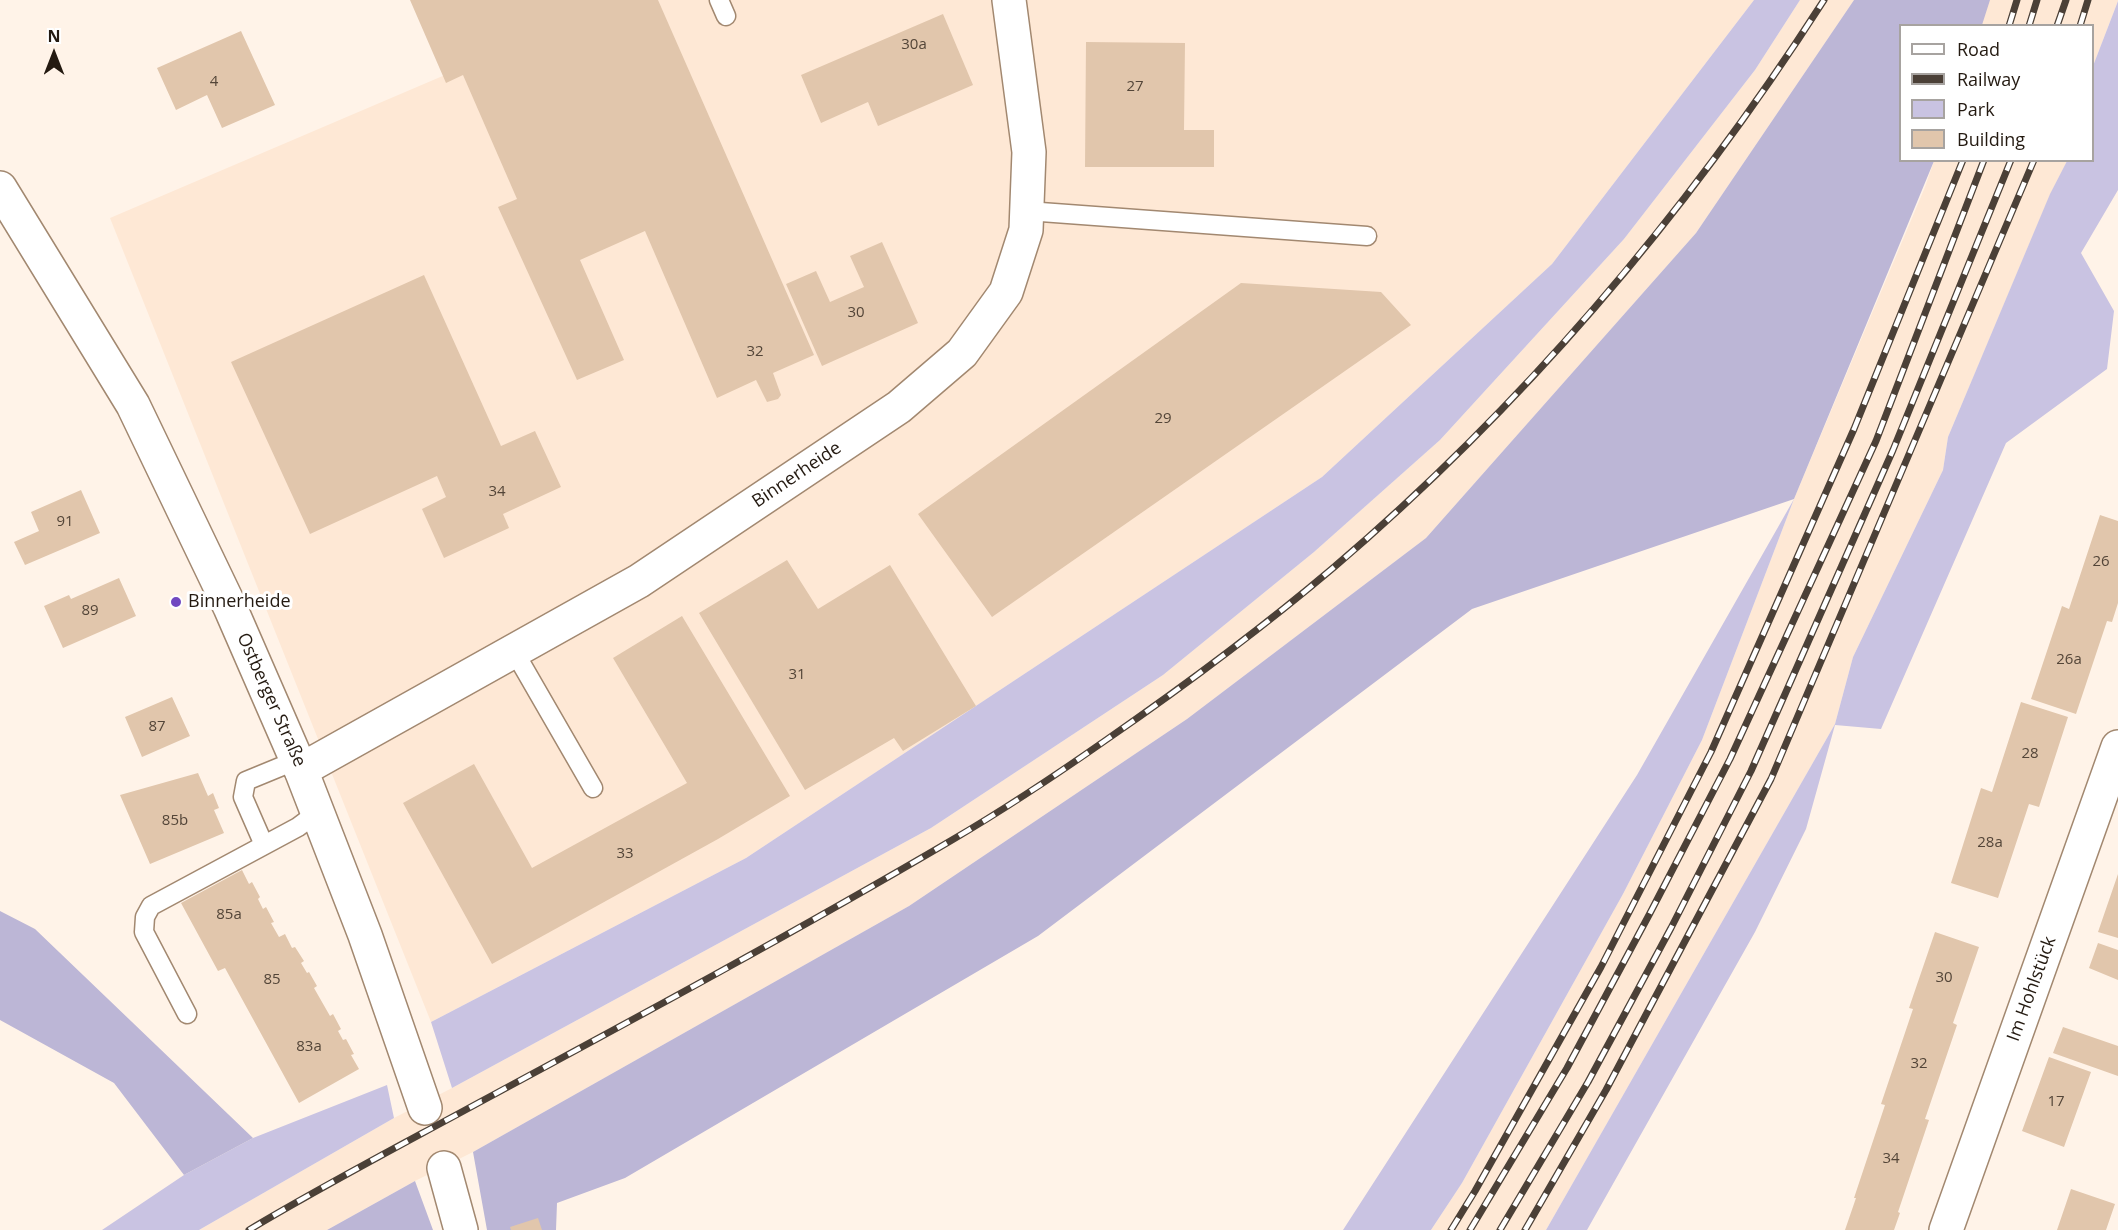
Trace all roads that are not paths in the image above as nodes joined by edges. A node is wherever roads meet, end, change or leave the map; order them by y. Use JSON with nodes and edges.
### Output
{"nodes":[{"id":1,"x":1009,"y":0,"type":"edge"},
{"id":2,"x":0,"y":188,"type":"edge"},
{"id":3,"x":1027,"y":211,"type":"junction"},
{"id":4,"x":1367,"y":236,"type":"dead end"},
{"id":5,"x":514,"y":651,"type":"junction"},
{"id":6,"x":2118,"y":747,"type":"edge"},
{"id":7,"x":299,"y":765,"type":"junction"},
{"id":8,"x":593,"y":788,"type":"dead end"},
{"id":9,"x":318,"y":812,"type":"junction"},
{"id":10,"x":264,"y":845,"type":"junction"},
{"id":11,"x":187,"y":1014,"type":"dead end"},
{"id":12,"x":425,"y":1108,"type":"dead end"},
{"id":13,"x":444,"y":1168,"type":"dead end"},
{"id":14,"x":461,"y":1230,"type":"edge"},
{"id":15,"x":1946,"y":1230,"type":"edge"}],
"edges":[{"from":1,"to":3,"type":"street","name":"Binnerheide"},
{"from":2,"to":7,"type":"street","name":"Ostberger Straße"},
{"from":3,"to":4,"type":"lane"},
{"from":3,"to":5,"type":"street","name":"Binnerheide"},
{"from":5,"to":7,"type":"street","name":"Binnerheide"},
{"from":5,"to":8,"type":"lane"},
{"from":6,"to":15,"type":"street","name":"Im Hohlstück"},
{"from":7,"to":9,"type":"street","name":"Ostberger Straße"},
{"from":7,"to":10,"type":"lane"},
{"from":9,"to":10,"type":"lane"},
{"from":9,"to":12,"type":"street","name":"Ostberger Straße"},
{"from":10,"to":11,"type":"lane"},
{"from":13,"to":14,"type":"street"}]}
